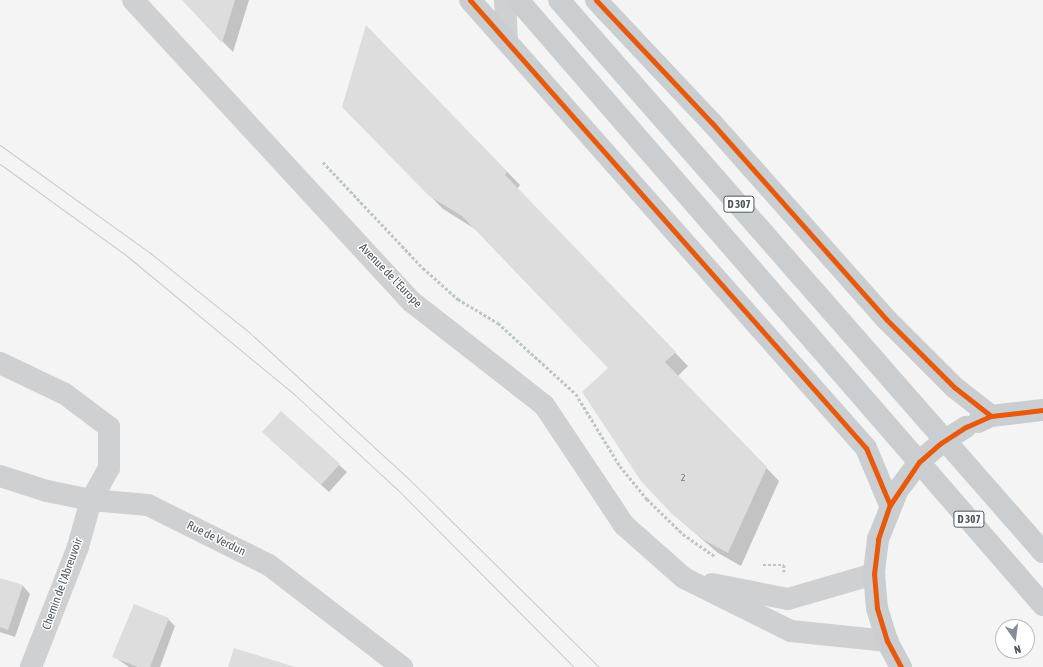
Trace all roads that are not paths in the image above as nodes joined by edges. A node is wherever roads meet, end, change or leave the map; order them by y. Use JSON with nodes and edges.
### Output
{"nodes":[{"id":1,"x":132,"y":0,"type":"edge"},
{"id":2,"x":470,"y":0,"type":"edge"},
{"id":3,"x":505,"y":0,"type":"edge"},
{"id":4,"x":518,"y":0,"type":"edge"},
{"id":5,"x":558,"y":0,"type":"edge"},
{"id":6,"x":596,"y":0,"type":"edge"},
{"id":7,"x":507,"y":40,"type":"junction"},
{"id":8,"x":0,"y":362,"type":"edge"},
{"id":9,"x":1043,"y":410,"type":"edge"},
{"id":10,"x":991,"y":416,"type":"junction"},
{"id":11,"x":0,"y":476,"type":"edge"},
{"id":12,"x":91,"y":500,"type":"junction"},
{"id":13,"x":890,"y":505,"type":"junction"},
{"id":14,"x":1043,"y":552,"type":"edge"},
{"id":15,"x":874,"y":574,"type":"junction"},
{"id":16,"x":684,"y":578,"type":"junction"},
{"id":17,"x":1043,"y":605,"type":"edge"},
{"id":18,"x":887,"y":641,"type":"junction"},
{"id":19,"x":31,"y":667,"type":"edge"},
{"id":20,"x":402,"y":667,"type":"edge"},
{"id":21,"x":901,"y":667,"type":"edge"}],
"edges":[{"from":1,"to":16,"type":"street","name":"Avenue de l'Europe"},
{"from":2,"to":7,"type":"main road"},
{"from":3,"to":7,"type":"street"},
{"from":4,"to":17,"type":"main road","number":"D 307"},
{"from":5,"to":14,"type":"main road","number":"D 307"},
{"from":6,"to":10,"type":"main road","number":"D 307"},
{"from":7,"to":13,"type":"main road"},
{"from":8,"to":12,"type":"street","name":"Chemin de l'Abreuvoir"},
{"from":9,"to":10,"type":"main road"},
{"from":10,"to":13,"type":"main road","bridge":true},
{"from":11,"to":12,"type":"street","name":"Rue de Verdun"},
{"from":12,"to":19,"type":"street","name":"Chemin de l'Abreuvoir"},
{"from":12,"to":20,"type":"street","name":"Rue de Verdun"},
{"from":13,"to":15,"type":"main road"},
{"from":15,"to":16,"type":"street"},
{"from":15,"to":18,"type":"main road"},
{"from":16,"to":18,"type":"street"},
{"from":18,"to":21,"type":"main road"}]}
